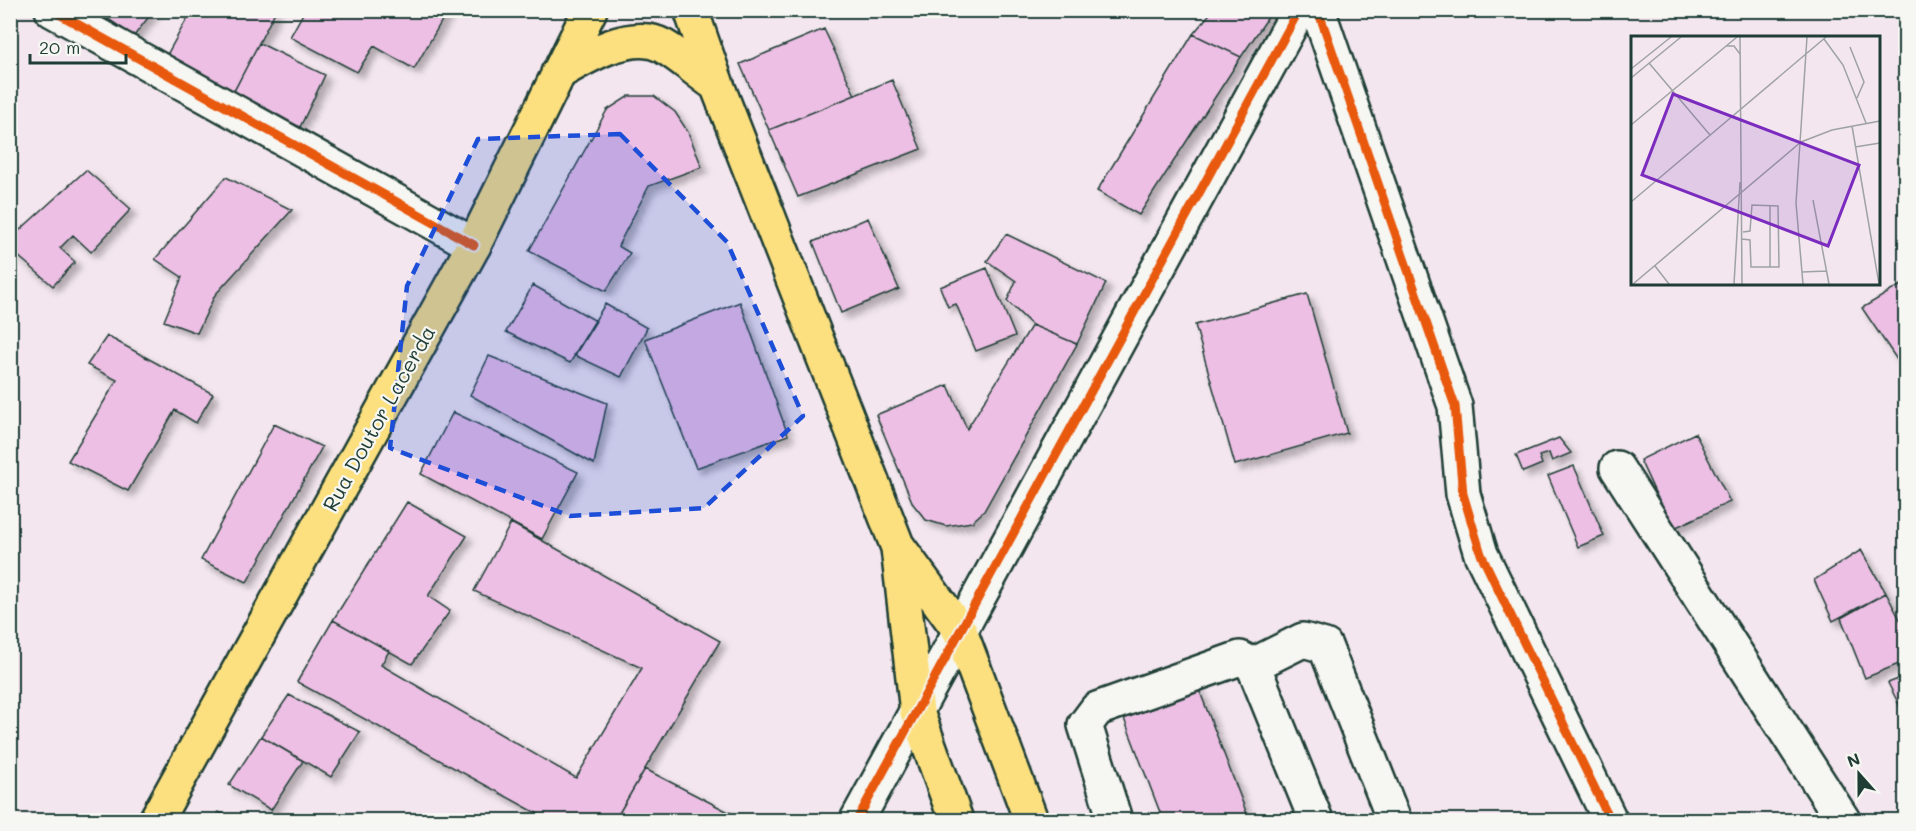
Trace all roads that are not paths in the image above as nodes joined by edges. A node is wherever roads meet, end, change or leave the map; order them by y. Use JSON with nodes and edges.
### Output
{"nodes":[{"id":1,"x":52,"y":10,"type":"edge"},
{"id":2,"x":590,"y":10,"type":"edge"},
{"id":3,"x":691,"y":10,"type":"edge"},
{"id":4,"x":1299,"y":10,"type":"edge"},
{"id":5,"x":1318,"y":10,"type":"edge"},
{"id":6,"x":558,"y":73,"type":"junction"},
{"id":7,"x":717,"y":85,"type":"junction"},
{"id":8,"x":474,"y":245,"type":"junction"},
{"id":9,"x":1617,"y":468,"type":"dead end"},
{"id":10,"x":897,"y":545,"type":"junction"},
{"id":11,"x":960,"y":631,"type":"junction"},
{"id":12,"x":1253,"y":665,"type":"junction"},
{"id":13,"x":917,"y":712,"type":"junction"},
{"id":14,"x":156,"y":820,"type":"edge"},
{"id":15,"x":857,"y":820,"type":"edge"},
{"id":16,"x":956,"y":820,"type":"edge"},
{"id":17,"x":1031,"y":820,"type":"edge"},
{"id":18,"x":1115,"y":820,"type":"edge"},
{"id":19,"x":1316,"y":820,"type":"edge"},
{"id":20,"x":1395,"y":820,"type":"edge"},
{"id":21,"x":1610,"y":820,"type":"edge"},
{"id":22,"x":1843,"y":820,"type":"edge"}],
"edges":[{"from":1,"to":8,"type":"street"},
{"from":2,"to":6,"type":"main road","name":"Rua Doutor Lacerda"},
{"from":3,"to":7,"type":"main road"},
{"from":4,"to":11,"type":"street"},
{"from":5,"to":21,"type":"street"},
{"from":6,"to":7,"type":"main road"},
{"from":6,"to":8,"type":"main road","name":"Rua Doutor Lacerda"},
{"from":7,"to":10,"type":"main road"},
{"from":8,"to":14,"type":"main road","name":"Rua Doutor Lacerda"},
{"from":9,"to":22,"type":"street"},
{"from":10,"to":11,"type":"main road"},
{"from":10,"to":13,"type":"main road"},
{"from":11,"to":13,"type":"street"},
{"from":11,"to":17,"type":"main road"},
{"from":12,"to":18,"type":"street"},
{"from":12,"to":19,"type":"street"},
{"from":12,"to":20,"type":"street"},
{"from":13,"to":15,"type":"street"},
{"from":13,"to":16,"type":"main road"}]}
